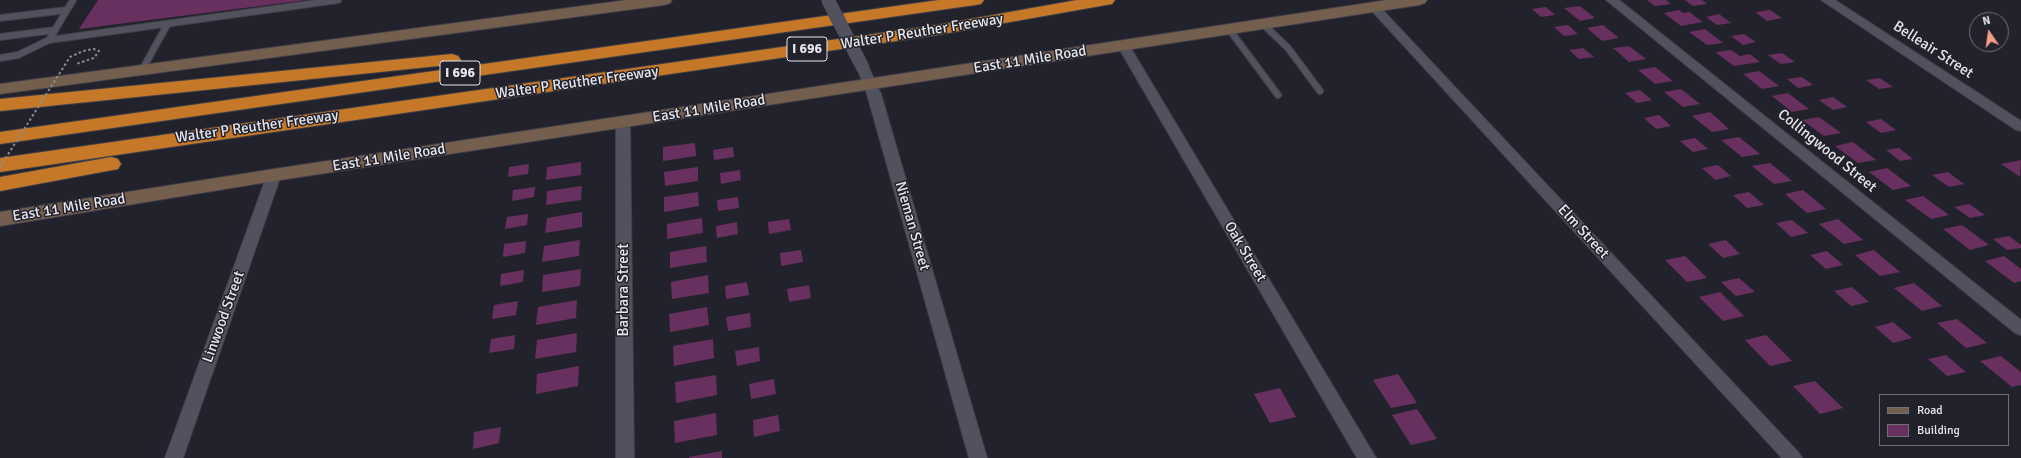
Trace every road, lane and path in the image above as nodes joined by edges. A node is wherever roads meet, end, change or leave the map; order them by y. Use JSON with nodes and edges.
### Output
{"nodes":[{"id":1,"x":73,"y":0,"type":"edge"},
{"id":2,"x":338,"y":0,"type":"edge"},
{"id":3,"x":664,"y":0,"type":"edge"},
{"id":4,"x":828,"y":0,"type":"edge"},
{"id":5,"x":975,"y":0,"type":"edge"},
{"id":6,"x":1106,"y":0,"type":"edge"},
{"id":7,"x":1419,"y":0,"type":"edge"},
{"id":8,"x":1612,"y":0,"type":"edge"},
{"id":9,"x":1827,"y":0,"type":"edge"},
{"id":10,"x":1374,"y":7,"type":"junction"},
{"id":11,"x":920,"y":8,"type":"junction"},
{"id":12,"x":67,"y":10,"type":"junction"},
{"id":13,"x":0,"y":18,"type":"edge"},
{"id":14,"x":166,"y":24,"type":"junction"},
{"id":15,"x":1262,"y":24,"type":"junction"},
{"id":16,"x":1229,"y":29,"type":"junction"},
{"id":17,"x":55,"y":30,"type":"junction"},
{"id":18,"x":0,"y":37,"type":"edge"},
{"id":19,"x":49,"y":40,"type":"junction"},
{"id":20,"x":1123,"y":45,"type":"junction"},
{"id":21,"x":0,"y":58,"type":"edge"},
{"id":22,"x":76,"y":64,"type":"dead end"},
{"id":23,"x":142,"y":70,"type":"junction"},
{"id":24,"x":867,"y":76,"type":"junction"},
{"id":25,"x":0,"y":89,"type":"edge"},
{"id":26,"x":517,"y":91,"type":"junction"},
{"id":27,"x":1320,"y":91,"type":"dead end"},
{"id":28,"x":1278,"y":95,"type":"dead end"},
{"id":29,"x":0,"y":105,"type":"edge"},
{"id":30,"x":624,"y":122,"type":"junction"},
{"id":31,"x":2021,"y":127,"type":"edge"},
{"id":32,"x":0,"y":138,"type":"edge"},
{"id":33,"x":0,"y":166,"type":"edge"},
{"id":34,"x":274,"y":175,"type":"junction"},
{"id":35,"x":0,"y":184,"type":"edge"},
{"id":36,"x":0,"y":219,"type":"edge"},
{"id":37,"x":2021,"y":329,"type":"edge"},
{"id":38,"x":174,"y":458,"type":"edge"},
{"id":39,"x":625,"y":458,"type":"edge"},
{"id":40,"x":978,"y":458,"type":"edge"},
{"id":41,"x":1367,"y":458,"type":"edge"},
{"id":42,"x":1793,"y":458,"type":"edge"}],
"edges":[{"from":1,"to":12,"type":"lane"},
{"from":2,"to":14,"type":"lane"},
{"from":3,"to":23,"type":"main road"},
{"from":4,"to":24,"type":"street","name":"Nieman Street","bridge":true},
{"from":5,"to":11,"type":"highway","name":"Walter P Reuther Freeway","number":"I 696"},
{"from":6,"to":26,"type":"highway","name":"Walter P Reuther Freeway","number":"I 696"},
{"from":7,"to":10,"type":"main road","name":"East 11 Mile Road"},
{"from":8,"to":37,"type":"street","name":"Collingwood Street"},
{"from":9,"to":31,"type":"street","name":"Belleair Street"},
{"from":10,"to":15,"type":"main road","name":"East 11 Mile Road"},
{"from":10,"to":42,"type":"street","name":"Elm Street"},
{"from":11,"to":29,"type":"highway"},
{"from":11,"to":32,"type":"highway","name":"Walter P Reuther Freeway","number":"I 696"},
{"from":12,"to":13,"type":"lane"},
{"from":12,"to":17,"type":"lane"},
{"from":14,"to":19,"type":"lane"},
{"from":14,"to":23,"type":"lane"},
{"from":15,"to":16,"type":"main road","name":"East 11 Mile Road"},
{"from":15,"to":27,"type":"lane"},
{"from":16,"to":20,"type":"main road","name":"East 11 Mile Road"},
{"from":16,"to":28,"type":"lane"},
{"from":17,"to":18,"type":"lane"},
{"from":17,"to":19,"type":"lane"},
{"from":19,"to":21,"type":"lane"},
{"from":20,"to":24,"type":"main road","name":"East 11 Mile Road"},
{"from":20,"to":41,"type":"street","name":"Oak Street"},
{"from":22,"to":33,"type":"path","bridge":true},
{"from":23,"to":25,"type":"main road"},
{"from":24,"to":30,"type":"main road","name":"East 11 Mile Road"},
{"from":24,"to":40,"type":"street","name":"Nieman Street"},
{"from":26,"to":33,"type":"highway","name":"Walter P Reuther Freeway","number":"I 696"},
{"from":26,"to":35,"type":"highway"},
{"from":30,"to":34,"type":"main road","name":"East 11 Mile Road"},
{"from":30,"to":39,"type":"street","name":"Barbara Street"},
{"from":34,"to":36,"type":"main road","name":"East 11 Mile Road"},
{"from":34,"to":38,"type":"street","name":"Linwood Street"}]}
